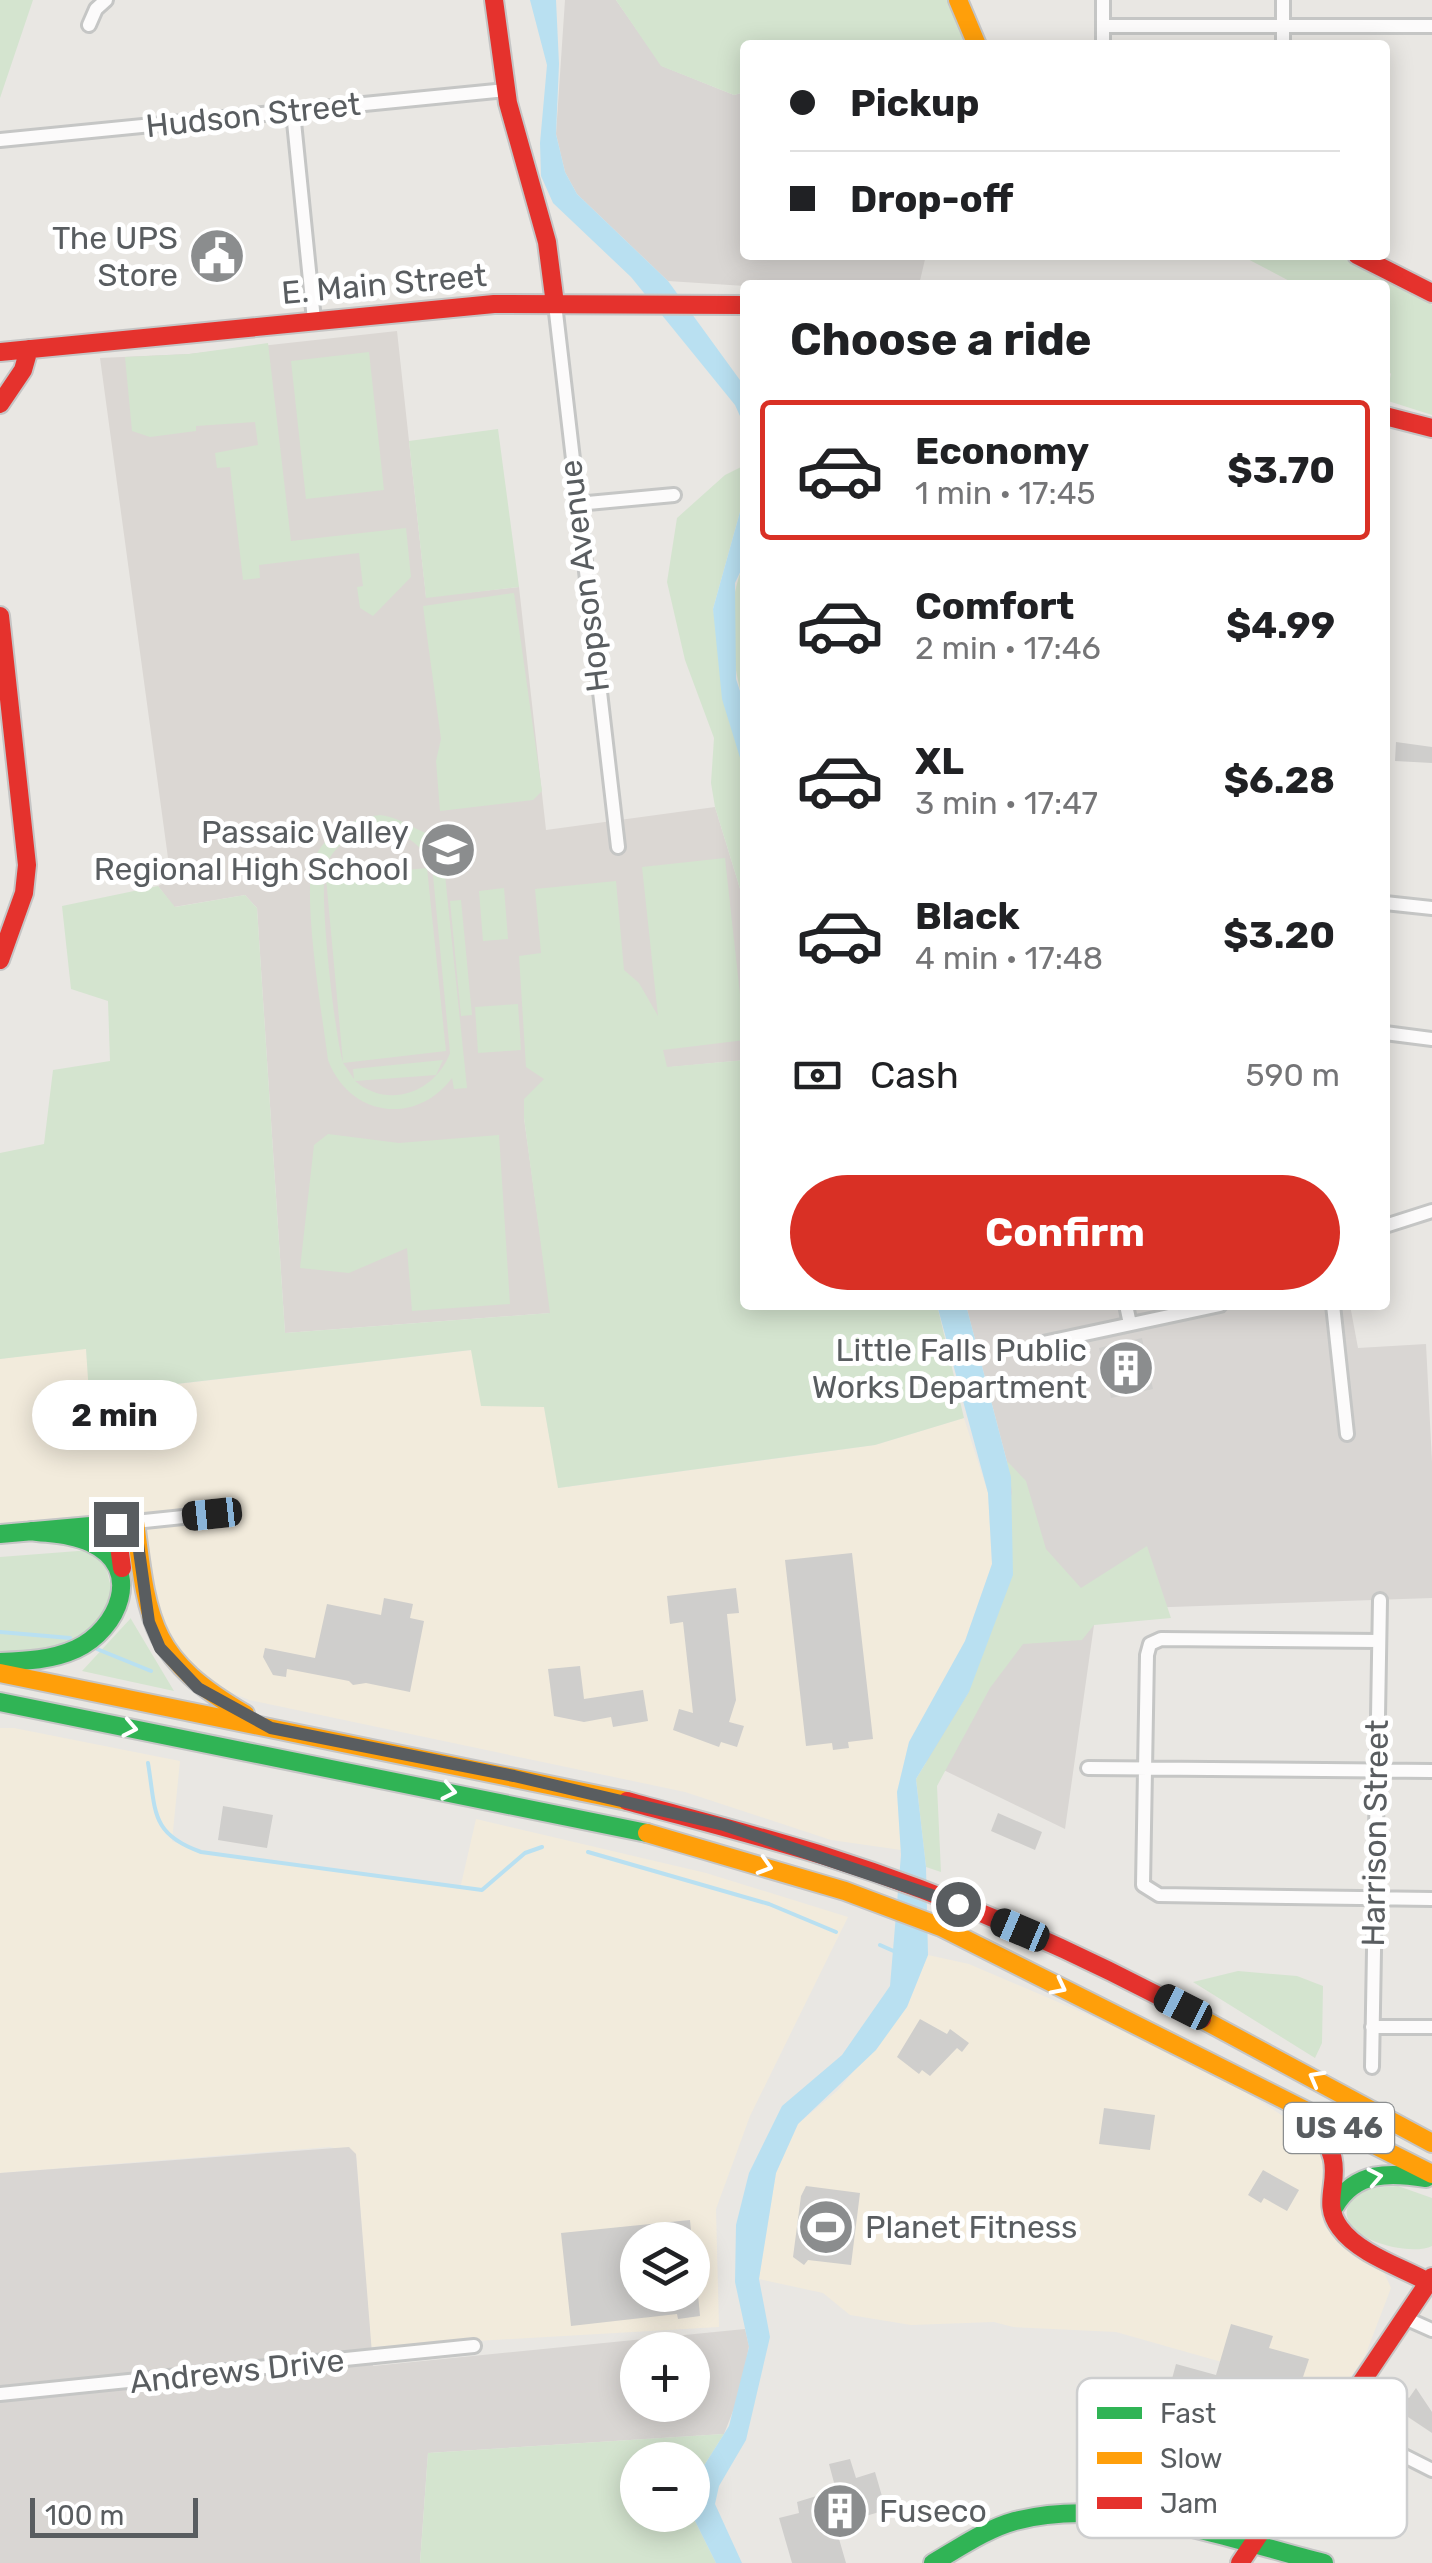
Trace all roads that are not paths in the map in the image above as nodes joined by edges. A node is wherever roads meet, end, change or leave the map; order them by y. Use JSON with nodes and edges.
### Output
{"nodes":[{"id":1,"x":106,"y":0,"type":"edge"},
{"id":2,"x":494,"y":0,"type":"edge"},
{"id":3,"x":958,"y":0,"type":"edge"},
{"id":4,"x":1103,"y":0,"type":"edge"},
{"id":5,"x":1283,"y":0,"type":"edge"},
{"id":6,"x":89,"y":25,"type":"dead end"},
{"id":7,"x":1103,"y":26,"type":"junction"},
{"id":8,"x":1432,"y":26,"type":"edge"},
{"id":9,"x":1282,"y":27,"type":"junction"},
{"id":10,"x":975,"y":40,"type":"edge"},
{"id":11,"x":1103,"y":40,"type":"edge"},
{"id":12,"x":1283,"y":40,"type":"edge"},
{"id":13,"x":506,"y":90,"type":"junction"},
{"id":14,"x":293,"y":112,"type":"junction"},
{"id":15,"x":0,"y":140,"type":"edge"},
{"id":16,"x":1366,"y":260,"type":"edge"},
{"id":17,"x":1432,"y":293,"type":"edge"},
{"id":18,"x":555,"y":304,"type":"junction"},
{"id":19,"x":740,"y":305,"type":"edge"},
{"id":20,"x":314,"y":320,"type":"junction"},
{"id":21,"x":29,"y":350,"type":"junction"},
{"id":22,"x":0,"y":352,"type":"edge"},
{"id":23,"x":0,"y":404,"type":"edge"},
{"id":24,"x":1390,"y":417,"type":"edge"},
{"id":25,"x":1432,"y":428,"type":"edge"},
{"id":26,"x":674,"y":495,"type":"dead end"},
{"id":27,"x":576,"y":504,"type":"junction"},
{"id":28,"x":0,"y":616,"type":"edge"},
{"id":29,"x":618,"y":847,"type":"dead end"},
{"id":30,"x":1390,"y":903,"type":"edge"},
{"id":31,"x":1432,"y":908,"type":"edge"},
{"id":32,"x":0,"y":960,"type":"edge"},
{"id":33,"x":1390,"y":1035,"type":"edge"},
{"id":34,"x":1432,"y":1039,"type":"edge"},
{"id":35,"x":1432,"y":1211,"type":"edge"},
{"id":36,"x":1390,"y":1224,"type":"edge"},
{"id":37,"x":1127,"y":1310,"type":"edge"},
{"id":38,"x":1196,"y":1310,"type":"edge"},
{"id":39,"x":1335,"y":1310,"type":"edge"},
{"id":40,"x":1130,"y":1324,"type":"junction"},
{"id":41,"x":1043,"y":1343,"type":"dead end"},
{"id":42,"x":1347,"y":1434,"type":"dead end"},
{"id":43,"x":212,"y":1514,"type":"dead end"},
{"id":44,"x":125,"y":1523,"type":"junction"},
{"id":45,"x":31,"y":1531,"type":"junction"},
{"id":46,"x":0,"y":1534,"type":"edge"},
{"id":47,"x":124,"y":1585,"type":"junction"},
{"id":48,"x":1380,"y":1600,"type":"dead end"},
{"id":49,"x":1378,"y":1641,"type":"junction"},
{"id":50,"x":0,"y":1662,"type":"edge"},
{"id":51,"x":0,"y":1673,"type":"edge"},
{"id":52,"x":0,"y":1702,"type":"edge"},
{"id":53,"x":69,"y":1716,"type":"junction"},
{"id":54,"x":0,"y":1717,"type":"edge"},
{"id":55,"x":271,"y":1728,"type":"junction"},
{"id":56,"x":1144,"y":1767,"type":"junction"},
{"id":57,"x":1088,"y":1768,"type":"dead end"},
{"id":58,"x":1378,"y":1770,"type":"junction"},
{"id":59,"x":1432,"y":1771,"type":"edge"},
{"id":60,"x":1376,"y":1898,"type":"junction"},
{"id":61,"x":1432,"y":1899,"type":"edge"},
{"id":62,"x":1372,"y":2027,"type":"junction"},
{"id":63,"x":1432,"y":2027,"type":"edge"},
{"id":64,"x":1372,"y":2067,"type":"dead end"},
{"id":65,"x":1246,"y":2081,"type":"junction"},
{"id":66,"x":1432,"y":2142,"type":"edge"},
{"id":67,"x":1432,"y":2177,"type":"edge"},
{"id":68,"x":1333,"y":2210,"type":"junction"},
{"id":69,"x":1430,"y":2280,"type":"edge"},
{"id":70,"x":1405,"y":2318,"type":"junction"},
{"id":71,"x":1432,"y":2330,"type":"edge"},
{"id":72,"x":474,"y":2346,"type":"dead end"},
{"id":73,"x":1364,"y":2378,"type":"edge"},
{"id":74,"x":0,"y":2394,"type":"edge"},
{"id":75,"x":1407,"y":2457,"type":"edge"},
{"id":76,"x":1432,"y":2470,"type":"edge"},
{"id":77,"x":1077,"y":2513,"type":"edge"},
{"id":78,"x":1214,"y":2538,"type":"edge"},
{"id":79,"x":1257,"y":2538,"type":"edge"},
{"id":80,"x":1252,"y":2546,"type":"junction"},
{"id":81,"x":933,"y":2563,"type":"edge"},
{"id":82,"x":1240,"y":2563,"type":"edge"},
{"id":83,"x":1324,"y":2563,"type":"edge"}],
"edges":[{"from":1,"to":6,"type":"street"},
{"from":2,"to":13,"type":"main road"},
{"from":3,"to":10,"type":"main road"},
{"from":4,"to":7,"type":"street"},
{"from":5,"to":9,"type":"street"},
{"from":7,"to":9,"type":"street"},
{"from":7,"to":11,"type":"street"},
{"from":8,"to":9,"type":"street"},
{"from":9,"to":12,"type":"street"},
{"from":13,"to":14,"type":"street","name":"Hudson Street"},
{"from":13,"to":18,"type":"main road"},
{"from":14,"to":15,"type":"street","name":"Hudson Street"},
{"from":14,"to":20,"type":"street"},
{"from":16,"to":17,"type":"main road"},
{"from":18,"to":19,"type":"main road","name":"E. Main Street"},
{"from":18,"to":20,"type":"main road","name":"E. Main Street"},
{"from":18,"to":27,"type":"street","name":"Hopson Avenue"},
{"from":20,"to":21,"type":"main road","name":"E. Main Street"},
{"from":21,"to":22,"type":"main road","name":"E. Main Street"},
{"from":21,"to":23,"type":"main road"},
{"from":24,"to":25,"type":"main road"},
{"from":26,"to":27,"type":"street"},
{"from":27,"to":29,"type":"street","name":"Hopson Avenue"},
{"from":28,"to":32,"type":"main road"},
{"from":30,"to":31,"type":"street"},
{"from":33,"to":34,"type":"street"},
{"from":35,"to":36,"type":"street"},
{"from":37,"to":40,"type":"street"},
{"from":38,"to":40,"type":"street"},
{"from":39,"to":42,"type":"street"},
{"from":40,"to":41,"type":"street"},
{"from":43,"to":44,"type":"street"},
{"from":44,"to":45,"type":"main road"},
{"from":44,"to":47,"type":"main road"},
{"from":44,"to":55,"type":"main road"},
{"from":45,"to":46,"type":"main road"},
{"from":45,"to":47,"type":"main road"},
{"from":47,"to":50,"type":"main road"},
{"from":48,"to":49,"type":"street","name":"Harrison Street"},
{"from":49,"to":56,"type":"street"},
{"from":49,"to":58,"type":"street","name":"Harrison Street"},
{"from":51,"to":55,"type":"main road","number":"US 46"},
{"from":52,"to":53,"type":"main road","number":"US 46"},
{"from":53,"to":54,"type":"main road"},
{"from":53,"to":65,"type":"main road","number":"US 46","one_way":true},
{"from":66,"to":55,"type":"main road","number":"US 46","one_way":true},
{"from":56,"to":57,"type":"street"},
{"from":56,"to":58,"type":"street"},
{"from":56,"to":60,"type":"street"},
{"from":58,"to":59,"type":"street"},
{"from":58,"to":60,"type":"street","name":"Harrison Street"},
{"from":60,"to":61,"type":"street"},
{"from":60,"to":62,"type":"street","name":"Harrison Street"},
{"from":62,"to":63,"type":"street"},
{"from":62,"to":64,"type":"street","name":"Harrison Street"},
{"from":65,"to":67,"type":"main road","number":"US 46"},
{"from":65,"to":68,"type":"main road"},
{"from":68,"to":67,"type":"main road","one_way":true},
{"from":68,"to":69,"type":"main road"},
{"from":69,"to":70,"type":"main road"},
{"from":70,"to":71,"type":"street"},
{"from":70,"to":73,"type":"main road"},
{"from":72,"to":74,"type":"street","name":"Andrews Drive"},
{"from":75,"to":76,"type":"street"},
{"from":77,"to":81,"type":"main road"},
{"from":78,"to":80,"type":"main road"},
{"from":79,"to":80,"type":"main road"},
{"from":80,"to":82,"type":"main road"},
{"from":80,"to":83,"type":"main road"}]}
